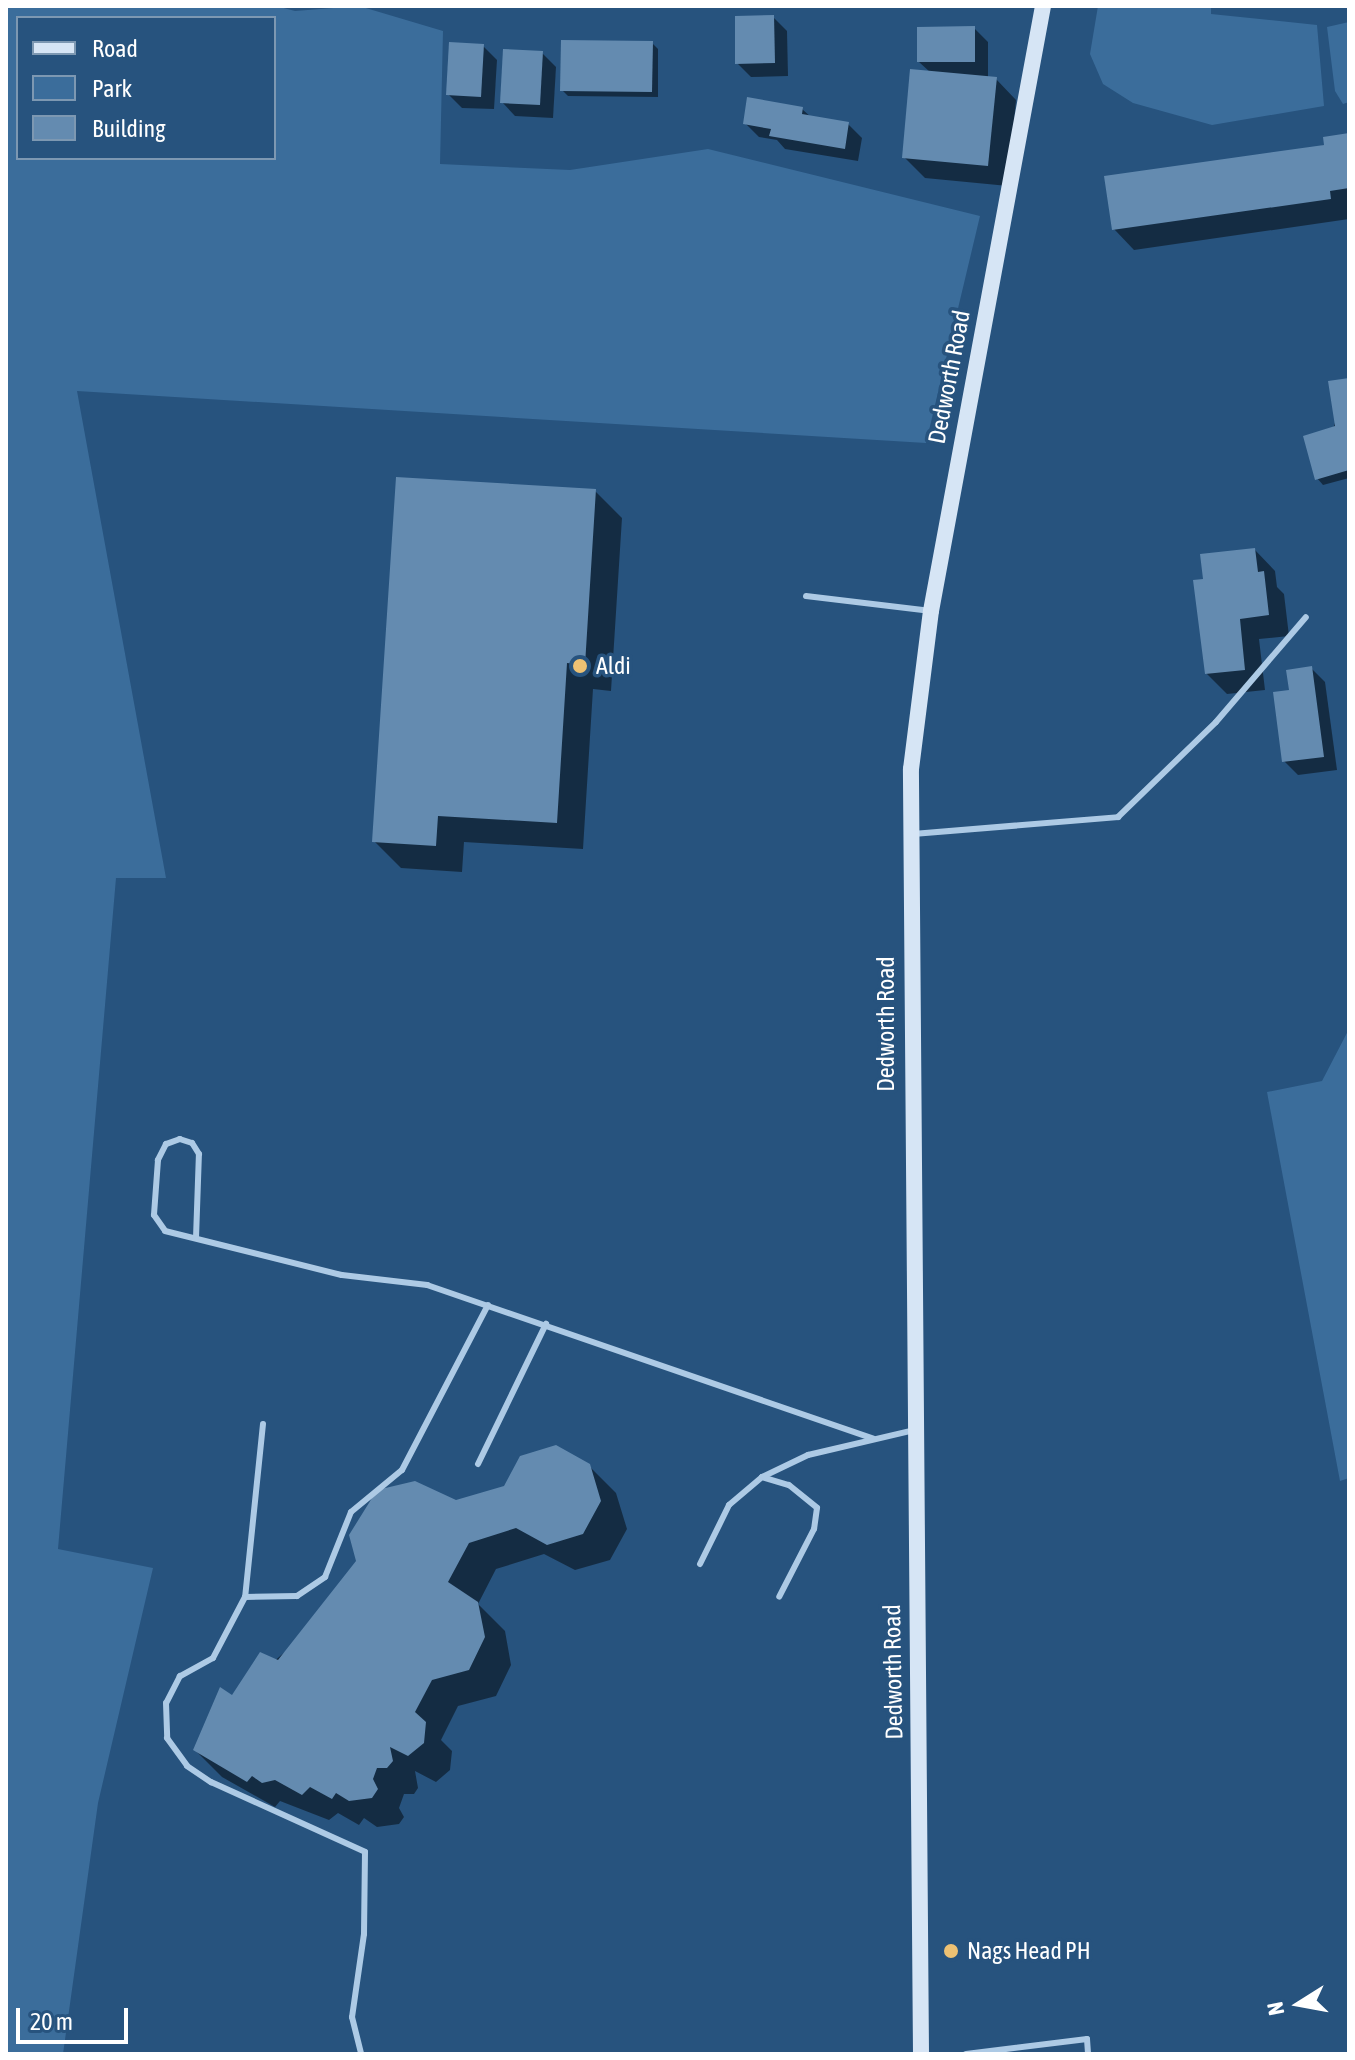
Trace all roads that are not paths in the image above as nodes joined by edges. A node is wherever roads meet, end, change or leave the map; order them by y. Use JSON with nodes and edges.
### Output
{"nodes":[{"id":1,"x":1043,"y":6,"type":"edge"},
{"id":2,"x":806,"y":596,"type":"dead end"},
{"id":3,"x":931,"y":611,"type":"junction"},
{"id":4,"x":1306,"y":617,"type":"dead end"},
{"id":5,"x":909,"y":835,"type":"junction"},
{"id":6,"x":196,"y":1238,"type":"junction"},
{"id":7,"x":488,"y":1305,"type":"junction"},
{"id":8,"x":546,"y":1324,"type":"junction"},
{"id":9,"x":263,"y":1424,"type":"dead end"},
{"id":10,"x":915,"y":1430,"type":"junction"},
{"id":11,"x":873,"y":1439,"type":"junction"},
{"id":12,"x":478,"y":1464,"type":"dead end"},
{"id":13,"x":762,"y":1477,"type":"junction"},
{"id":14,"x":700,"y":1564,"type":"dead end"},
{"id":15,"x":245,"y":1597,"type":"junction"},
{"id":16,"x":779,"y":1597,"type":"dead end"},
{"id":17,"x":1005,"y":2051,"type":"edge"},
{"id":18,"x":361,"y":2054,"type":"edge"},
{"id":19,"x":921,"y":2054,"type":"edge"},
{"id":20,"x":966,"y":2054,"type":"edge"},
{"id":21,"x":1088,"y":2054,"type":"edge"}],
"edges":[{"from":1,"to":3,"type":"main road","name":"Dedworth Road"},
{"from":2,"to":3,"type":"lane"},
{"from":3,"to":5,"type":"main road","name":"Dedworth Road"},
{"from":4,"to":5,"type":"lane"},
{"from":5,"to":10,"type":"main road","name":"Dedworth Road"},
{"from":6,"to":6,"type":"lane"},
{"from":6,"to":7,"type":"lane"},
{"from":7,"to":8,"type":"lane"},
{"from":7,"to":15,"type":"lane"},
{"from":8,"to":11,"type":"lane"},
{"from":8,"to":12,"type":"lane"},
{"from":9,"to":15,"type":"lane"},
{"from":10,"to":11,"type":"lane"},
{"from":10,"to":19,"type":"main road","name":"Dedworth Road"},
{"from":11,"to":13,"type":"lane"},
{"from":13,"to":14,"type":"lane"},
{"from":13,"to":16,"type":"lane"},
{"from":15,"to":18,"type":"lane"},
{"from":17,"to":20,"type":"lane"},
{"from":17,"to":21,"type":"lane"}]}
